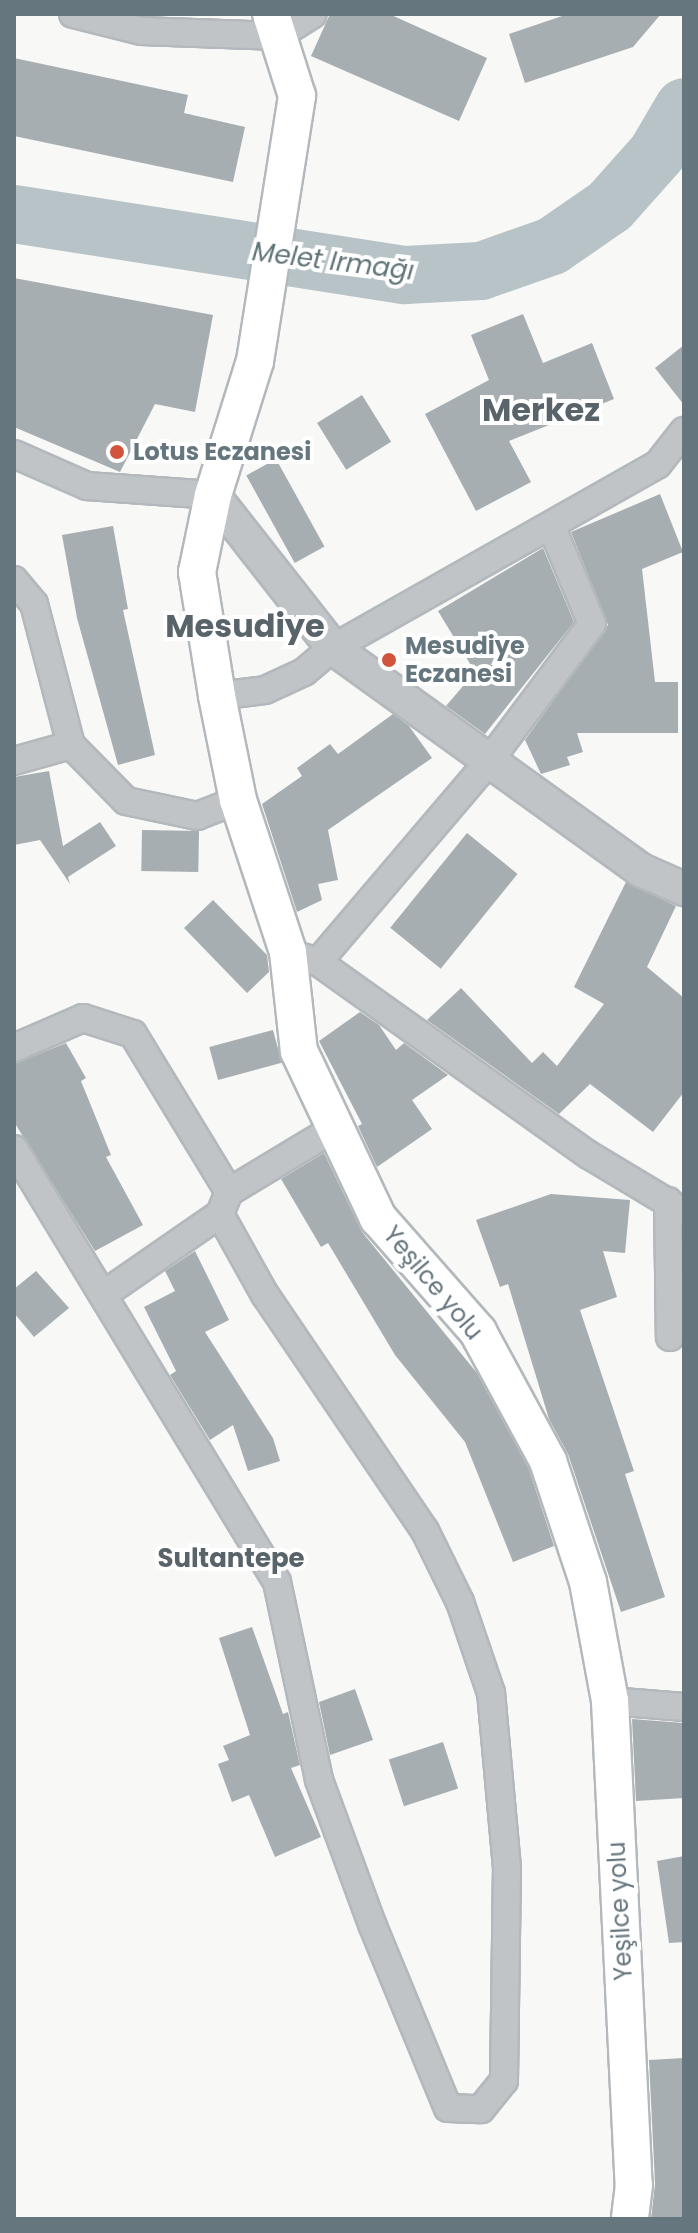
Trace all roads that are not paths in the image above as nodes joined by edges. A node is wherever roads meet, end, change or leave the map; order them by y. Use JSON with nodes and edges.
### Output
{"nodes":[{"id":1,"x":73,"y":14,"type":"edge"},
{"id":2,"x":313,"y":14,"type":"edge"},
{"id":3,"x":275,"y":25,"type":"edge"},
{"id":4,"x":684,"y":431,"type":"edge"},
{"id":5,"x":14,"y":454,"type":"edge"},
{"id":6,"x":213,"y":495,"type":"junction"},
{"id":7,"x":552,"y":528,"type":"junction"},
{"id":8,"x":14,"y":580,"type":"edge"},
{"id":9,"x":333,"y":648,"type":"junction"},
{"id":10,"x":217,"y":696,"type":"junction"},
{"id":11,"x":71,"y":745,"type":"junction"},
{"id":12,"x":14,"y":761,"type":"edge"},
{"id":13,"x":489,"y":761,"type":"junction"},
{"id":14,"x":238,"y":800,"type":"junction"},
{"id":15,"x":684,"y":889,"type":"edge"},
{"id":16,"x":303,"y":957,"type":"junction"},
{"id":17,"x":14,"y":1048,"type":"edge"},
{"id":18,"x":335,"y":1128,"type":"junction"},
{"id":19,"x":14,"y":1149,"type":"edge"},
{"id":20,"x":225,"y":1203,"type":"junction"},
{"id":21,"x":676,"y":1206,"type":"edge"},
{"id":22,"x":103,"y":1295,"type":"junction"},
{"id":23,"x":670,"y":1337,"type":"dead end"},
{"id":24,"x":610,"y":1701,"type":"junction"},
{"id":25,"x":684,"y":1707,"type":"edge"},
{"id":26,"x":630,"y":2219,"type":"edge"}],
"edges":[{"from":1,"to":3,"type":"street"},
{"from":2,"to":3,"type":"street"},
{"from":3,"to":6,"type":"main road","name":"Yeşilce yolu"},
{"from":4,"to":7,"type":"street"},
{"from":5,"to":6,"type":"street"},
{"from":6,"to":9,"type":"street"},
{"from":6,"to":10,"type":"main road","name":"Yeşilce yolu"},
{"from":7,"to":9,"type":"street"},
{"from":7,"to":13,"type":"street"},
{"from":8,"to":11,"type":"street"},
{"from":9,"to":10,"type":"street"},
{"from":9,"to":13,"type":"street"},
{"from":10,"to":14,"type":"main road","name":"Yeşilce yolu"},
{"from":11,"to":12,"type":"street"},
{"from":11,"to":14,"type":"street"},
{"from":13,"to":15,"type":"street"},
{"from":13,"to":16,"type":"street"},
{"from":14,"to":16,"type":"main road","name":"Yeşilce yolu"},
{"from":16,"to":18,"type":"main road","name":"Yeşilce yolu"},
{"from":16,"to":21,"type":"street"},
{"from":17,"to":20,"type":"street"},
{"from":18,"to":20,"type":"street"},
{"from":18,"to":24,"type":"main road","name":"Yeşilce yolu"},
{"from":19,"to":22,"type":"street"},
{"from":20,"to":22,"type":"street"},
{"from":20,"to":22,"type":"street"},
{"from":21,"to":23,"type":"street"},
{"from":24,"to":25,"type":"street"},
{"from":24,"to":26,"type":"main road","name":"Yeşilce yolu"}]}
